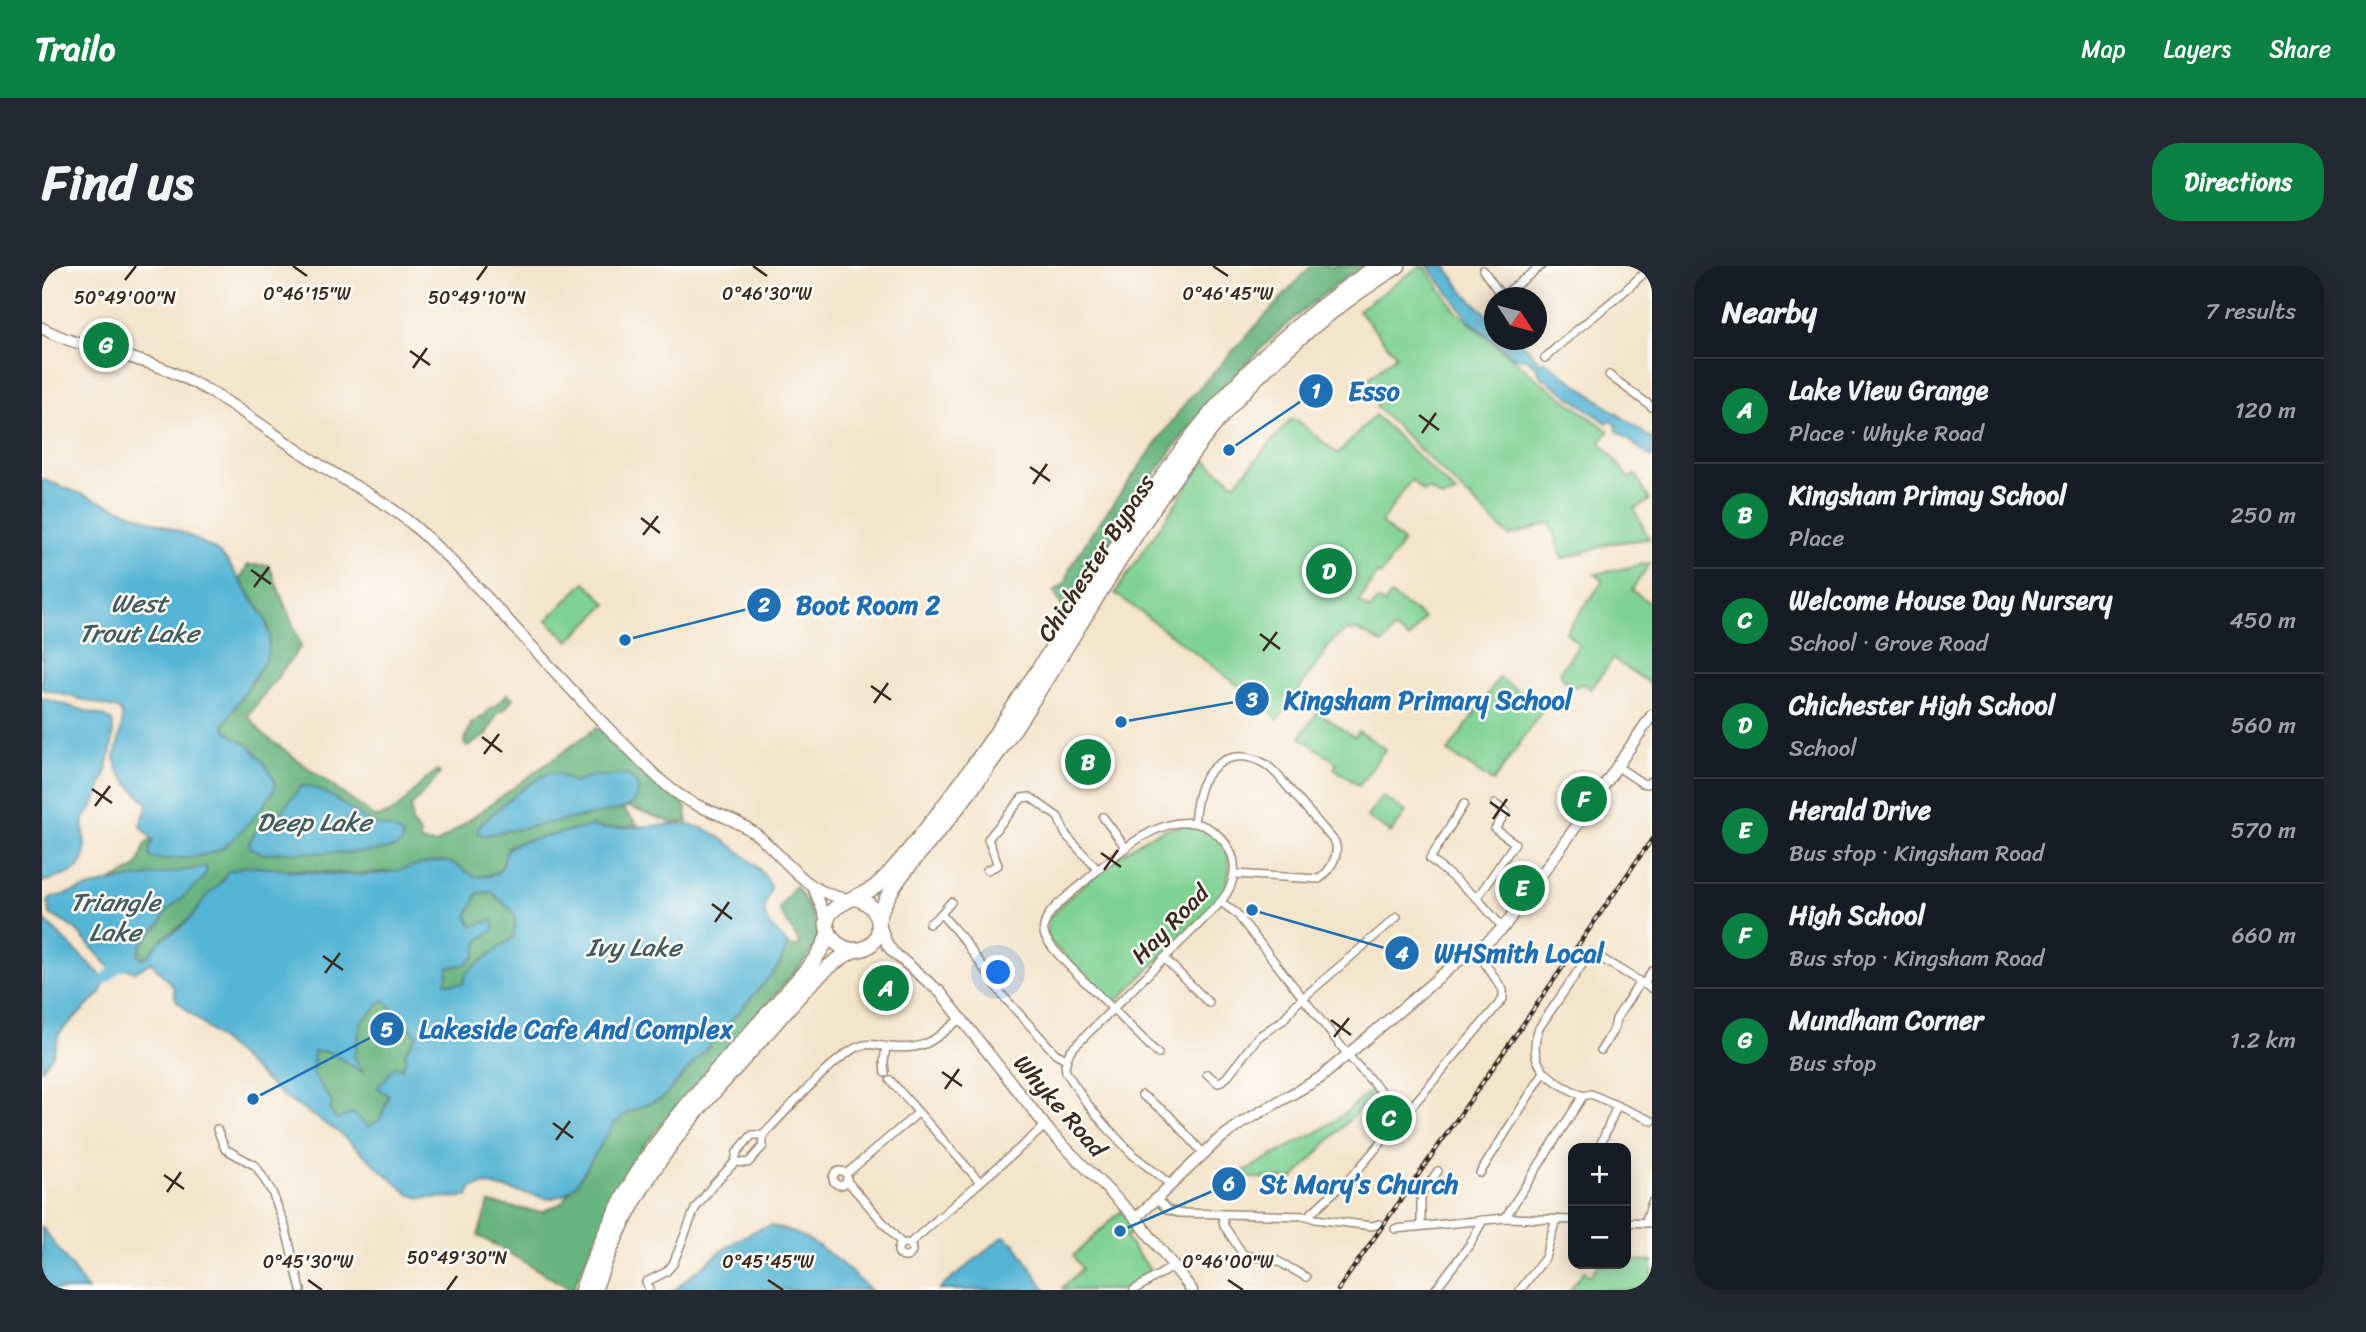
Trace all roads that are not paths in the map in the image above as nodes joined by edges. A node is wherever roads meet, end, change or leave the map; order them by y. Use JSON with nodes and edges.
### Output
{"nodes":[{"id":1,"x":1377,"y":266,"type":"edge"},
{"id":2,"x":1398,"y":266,"type":"edge"},
{"id":3,"x":1541,"y":266,"type":"edge"},
{"id":4,"x":1651,"y":266,"type":"edge"},
{"id":5,"x":1483,"y":270,"type":"dead end"},
{"id":6,"x":1496,"y":287,"type":"edge"},
{"id":7,"x":1515,"y":287,"type":"edge"},
{"id":8,"x":42,"y":328,"type":"edge"},
{"id":9,"x":1545,"y":358,"type":"dead end"},
{"id":10,"x":1609,"y":375,"type":"dead end"},
{"id":11,"x":1652,"y":407,"type":"edge"},
{"id":12,"x":1652,"y":715,"type":"edge"},
{"id":13,"x":1618,"y":767,"type":"junction"},
{"id":14,"x":1652,"y":780,"type":"edge"},
{"id":15,"x":1464,"y":804,"type":"dead end"},
{"id":16,"x":1495,"y":804,"type":"dead end"},
{"id":17,"x":1103,"y":817,"type":"dead end"},
{"id":18,"x":1194,"y":822,"type":"junction"},
{"id":19,"x":1126,"y":848,"type":"junction"},
{"id":20,"x":987,"y":870,"type":"dead end"},
{"id":21,"x":1098,"y":870,"type":"junction"},
{"id":22,"x":1234,"y":874,"type":"junction"},
{"id":23,"x":814,"y":888,"type":"junction"},
{"id":24,"x":1476,"y":898,"type":"junction"},
{"id":25,"x":851,"y":899,"type":"junction"},
{"id":26,"x":951,"y":902,"type":"dead end"},
{"id":27,"x":1221,"y":902,"type":"junction"},
{"id":28,"x":942,"y":914,"type":"junction"},
{"id":29,"x":1396,"y":917,"type":"dead end"},
{"id":30,"x":879,"y":919,"type":"junction"},
{"id":31,"x":929,"y":924,"type":"dead end"},
{"id":32,"x":829,"y":928,"type":"junction"},
{"id":33,"x":1503,"y":928,"type":"junction"},
{"id":34,"x":858,"y":949,"type":"junction"},
{"id":35,"x":1476,"y":950,"type":"junction"},
{"id":36,"x":893,"y":952,"type":"junction"},
{"id":37,"x":1164,"y":958,"type":"junction"},
{"id":38,"x":1652,"y":971,"type":"edge"},
{"id":39,"x":1642,"y":983,"type":"junction"},
{"id":40,"x":1652,"y":989,"type":"edge"},
{"id":41,"x":1304,"y":998,"type":"junction"},
{"id":42,"x":1209,"y":1003,"type":"dead end"},
{"id":43,"x":1112,"y":1009,"type":"junction"},
{"id":44,"x":961,"y":1018,"type":"junction"},
{"id":45,"x":886,"y":1047,"type":"junction"},
{"id":46,"x":1601,"y":1050,"type":"dead end"},
{"id":47,"x":1158,"y":1054,"type":"dead end"},
{"id":48,"x":1349,"y":1055,"type":"junction"},
{"id":49,"x":1066,"y":1059,"type":"junction"},
{"id":50,"x":1544,"y":1072,"type":"junction"},
{"id":51,"x":1208,"y":1074,"type":"dead end"},
{"id":52,"x":1142,"y":1095,"type":"dead end"},
{"id":53,"x":1583,"y":1096,"type":"junction"},
{"id":54,"x":1617,"y":1106,"type":"junction"},
{"id":55,"x":918,"y":1113,"type":"junction"},
{"id":56,"x":1403,"y":1115,"type":"junction"},
{"id":57,"x":1652,"y":1121,"type":"edge"},
{"id":58,"x":1045,"y":1126,"type":"junction"},
{"id":59,"x":217,"y":1129,"type":"dead end"},
{"id":60,"x":763,"y":1135,"type":"junction"},
{"id":61,"x":1601,"y":1143,"type":"edge"},
{"id":62,"x":1203,"y":1153,"type":"junction"},
{"id":63,"x":735,"y":1162,"type":"junction"},
{"id":64,"x":1438,"y":1171,"type":"dead end"},
{"id":65,"x":1480,"y":1173,"type":"dead end"},
{"id":66,"x":979,"y":1182,"type":"junction"},
{"id":67,"x":1171,"y":1185,"type":"junction"},
{"id":68,"x":1156,"y":1199,"type":"junction"},
{"id":69,"x":1652,"y":1202,"type":"edge"},
{"id":70,"x":1222,"y":1214,"type":"junction"},
{"id":71,"x":1308,"y":1216,"type":"junction"},
{"id":72,"x":1505,"y":1218,"type":"junction"},
{"id":73,"x":1136,"y":1219,"type":"junction"},
{"id":74,"x":1556,"y":1219,"type":"junction"},
{"id":75,"x":1483,"y":1220,"type":"junction"},
{"id":76,"x":1568,"y":1220,"type":"edge"},
{"id":77,"x":1631,"y":1222,"type":"edge"},
{"id":78,"x":1649,"y":1223,"type":"edge"},
{"id":79,"x":1379,"y":1224,"type":"dead end"},
{"id":80,"x":1421,"y":1226,"type":"junction"},
{"id":81,"x":1395,"y":1229,"type":"dead end"},
{"id":82,"x":1172,"y":1267,"type":"junction"},
{"id":83,"x":1306,"y":1277,"type":"dead end"},
{"id":84,"x":301,"y":1290,"type":"edge"},
{"id":85,"x":582,"y":1290,"type":"edge"},
{"id":86,"x":594,"y":1290,"type":"edge"},
{"id":87,"x":649,"y":1290,"type":"edge"},
{"id":88,"x":1134,"y":1290,"type":"edge"},
{"id":89,"x":1192,"y":1290,"type":"edge"},
{"id":90,"x":1436,"y":1290,"type":"edge"},
{"id":91,"x":1520,"y":1290,"type":"edge"}],
"edges":[{"from":1,"to":25,"type":"highway","name":"Chichester Bypass"},
{"from":2,"to":30,"type":"highway","name":"Chichester Bypass"},
{"from":3,"to":7,"type":"street"},
{"from":4,"to":9,"type":"street"},
{"from":5,"to":6,"type":"street"},
{"from":8,"to":23,"type":"main road"},
{"from":10,"to":11,"type":"street"},
{"from":12,"to":13,"type":"main road"},
{"from":13,"to":14,"type":"street"},
{"from":13,"to":33,"type":"main road"},
{"from":15,"to":24,"type":"street"},
{"from":16,"to":24,"type":"street"},
{"from":17,"to":19,"type":"street"},
{"from":18,"to":19,"type":"street"},
{"from":18,"to":22,"type":"street","name":"Hay Road"},
{"from":18,"to":22,"type":"street"},
{"from":19,"to":21,"type":"street"},
{"from":20,"to":21,"type":"street"},
{"from":21,"to":43,"type":"street"},
{"from":22,"to":27,"type":"street","name":"Hay Road"},
{"from":23,"to":25,"type":"main road"},
{"from":23,"to":32,"type":"main road"},
{"from":24,"to":33,"type":"street"},
{"from":25,"to":30,"type":"highway"},
{"from":25,"to":32,"type":"highway"},
{"from":26,"to":28,"type":"street"},
{"from":27,"to":37,"type":"street","name":"Hay Road"},
{"from":27,"to":41,"type":"street"},
{"from":28,"to":31,"type":"street"},
{"from":28,"to":49,"type":"street"},
{"from":29,"to":41,"type":"street"},
{"from":30,"to":34,"type":"highway"},
{"from":30,"to":36,"type":"main road","name":"Whyke Road"},
{"from":32,"to":34,"type":"highway"},
{"from":32,"to":85,"type":"highway"},
{"from":33,"to":35,"type":"main road"},
{"from":34,"to":36,"type":"main road"},
{"from":34,"to":86,"type":"highway"},
{"from":35,"to":48,"type":"main road"},
{"from":35,"to":56,"type":"street"},
{"from":36,"to":44,"type":"main road","name":"Whyke Road"},
{"from":37,"to":42,"type":"street"},
{"from":37,"to":43,"type":"street","name":"Hay Road"},
{"from":38,"to":39,"type":"street"},
{"from":39,"to":40,"type":"street"},
{"from":39,"to":46,"type":"street"},
{"from":39,"to":50,"type":"street"},
{"from":41,"to":48,"type":"street"},
{"from":41,"to":51,"type":"street"},
{"from":43,"to":47,"type":"street"},
{"from":43,"to":49,"type":"street","name":"Hay Road"},
{"from":44,"to":45,"type":"street"},
{"from":44,"to":58,"type":"main road","name":"Whyke Road"},
{"from":45,"to":55,"type":"street"},
{"from":45,"to":60,"type":"street"},
{"from":48,"to":56,"type":"street"},
{"from":48,"to":62,"type":"main road"},
{"from":49,"to":67,"type":"street"},
{"from":50,"to":53,"type":"street"},
{"from":50,"to":65,"type":"street"},
{"from":52,"to":62,"type":"street"},
{"from":53,"to":54,"type":"street"},
{"from":53,"to":72,"type":"street"},
{"from":54,"to":57,"type":"street"},
{"from":54,"to":61,"type":"street"},
{"from":55,"to":66,"type":"street"},
{"from":55,"to":66,"type":"street"},
{"from":56,"to":71,"type":"street"},
{"from":58,"to":66,"type":"street"},
{"from":58,"to":73,"type":"main road","name":"Whyke Road"},
{"from":59,"to":84,"type":"street"},
{"from":60,"to":63,"type":"street"},
{"from":60,"to":63,"type":"street"},
{"from":62,"to":67,"type":"main road"},
{"from":63,"to":87,"type":"street"},
{"from":64,"to":80,"type":"street"},
{"from":67,"to":68,"type":"main road"},
{"from":68,"to":70,"type":"street"},
{"from":68,"to":73,"type":"main road"},
{"from":69,"to":78,"type":"street"},
{"from":70,"to":71,"type":"street"},
{"from":70,"to":83,"type":"street"},
{"from":71,"to":79,"type":"street"},
{"from":72,"to":74,"type":"street"},
{"from":72,"to":75,"type":"street"},
{"from":73,"to":82,"type":"main road","name":"Whyke Road"},
{"from":74,"to":76,"type":"street"},
{"from":74,"to":91,"type":"street"},
{"from":75,"to":80,"type":"street"},
{"from":75,"to":90,"type":"street"},
{"from":77,"to":78,"type":"street"},
{"from":80,"to":81,"type":"street"},
{"from":82,"to":88,"type":"street"},
{"from":82,"to":89,"type":"main road","name":"Whyke Road"}]}
